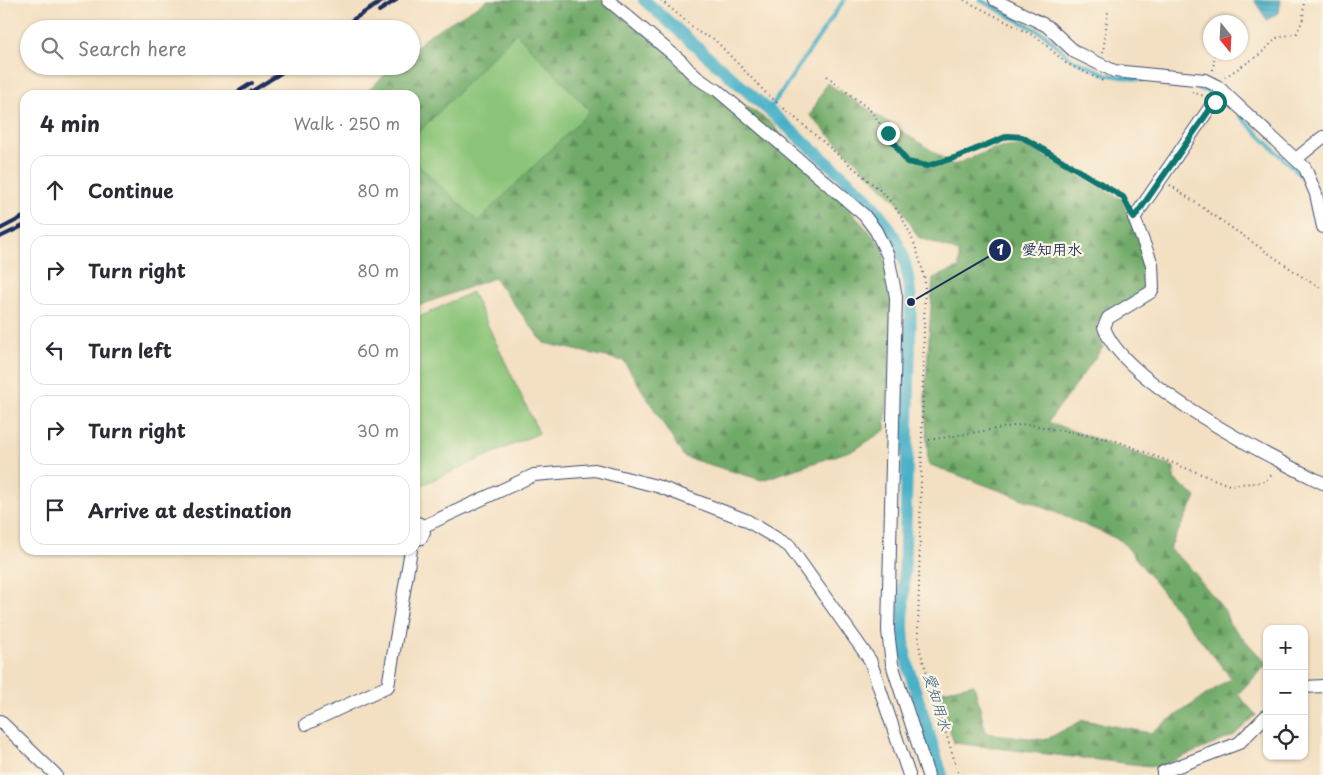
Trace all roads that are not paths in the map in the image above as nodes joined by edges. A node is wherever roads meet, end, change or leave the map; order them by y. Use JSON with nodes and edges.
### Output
{"nodes":[{"id":1,"x":608,"y":0,"type":"edge"},
{"id":2,"x":995,"y":0,"type":"edge"},
{"id":3,"x":1217,"y":87,"type":"junction"},
{"id":4,"x":1323,"y":137,"type":"edge"},
{"id":5,"x":1296,"y":159,"type":"junction"},
{"id":6,"x":1323,"y":227,"type":"edge"},
{"id":7,"x":1323,"y":483,"type":"edge"},
{"id":8,"x":420,"y":524,"type":"edge"},
{"id":9,"x":411,"y":555,"type":"edge"},
{"id":10,"x":1323,"y":686,"type":"edge"},
{"id":11,"x":1308,"y":687,"type":"edge"},
{"id":12,"x":1263,"y":719,"type":"edge"},
{"id":13,"x":0,"y":721,"type":"edge"},
{"id":14,"x":306,"y":724,"type":"dead end"},
{"id":15,"x":56,"y":775,"type":"edge"},
{"id":16,"x":909,"y":775,"type":"edge"},
{"id":17,"x":928,"y":775,"type":"edge"},
{"id":18,"x":1162,"y":775,"type":"edge"}],
"edges":[{"from":1,"to":17,"type":"street"},
{"from":2,"to":3,"type":"street"},
{"from":3,"to":5,"type":"street"},
{"from":3,"to":7,"type":"street"},
{"from":4,"to":5,"type":"street"},
{"from":5,"to":6,"type":"street"},
{"from":8,"to":16,"type":"street"},
{"from":9,"to":14,"type":"street"},
{"from":10,"to":11,"type":"street"},
{"from":12,"to":18,"type":"street"},
{"from":13,"to":15,"type":"street"}]}
